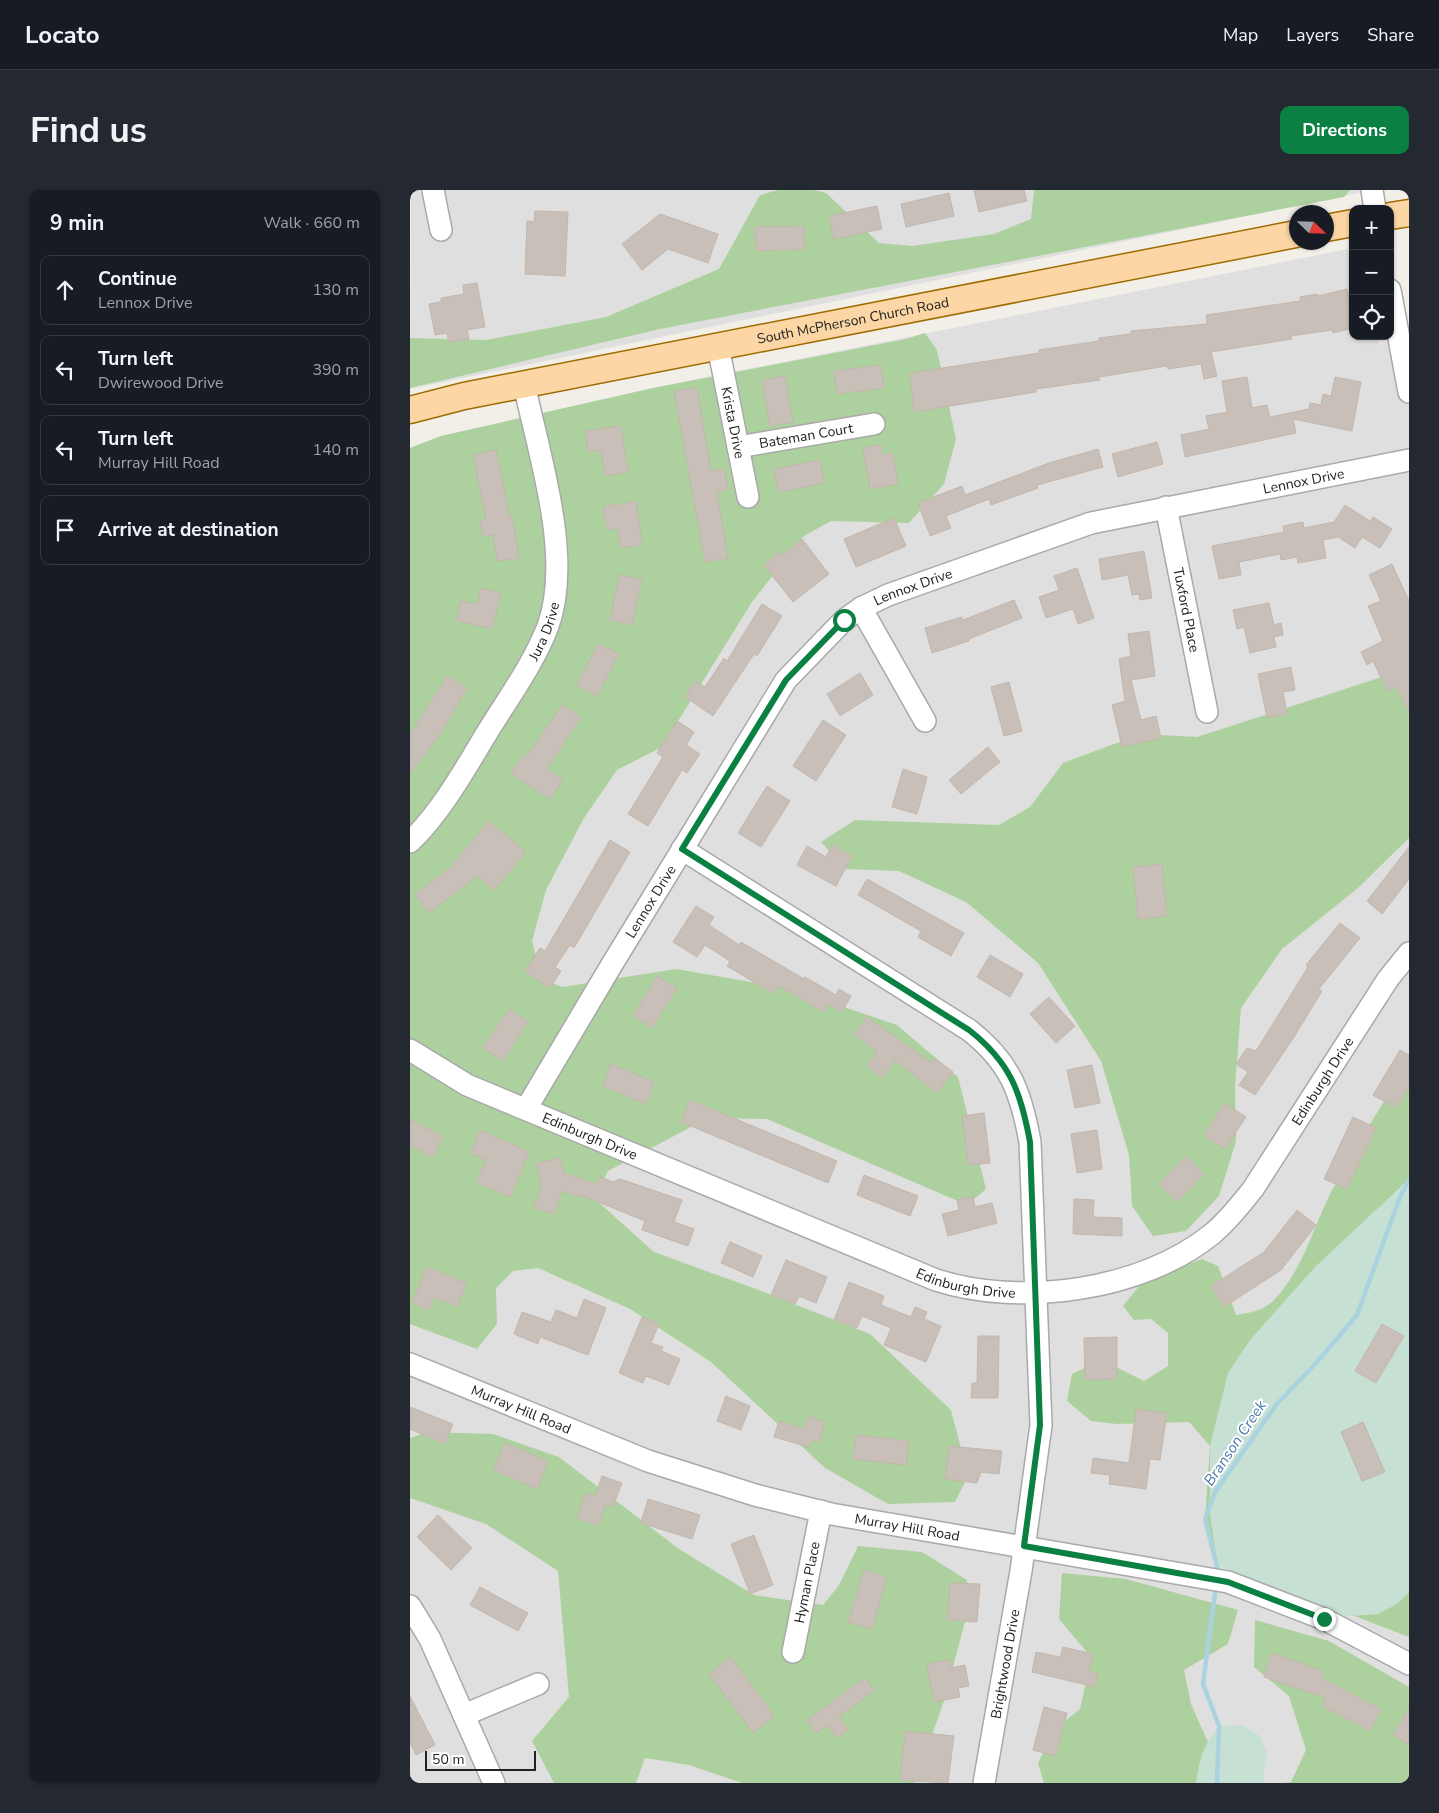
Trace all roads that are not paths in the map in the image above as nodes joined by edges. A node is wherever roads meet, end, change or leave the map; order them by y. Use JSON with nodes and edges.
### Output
{"nodes":[{"id":1,"x":434,"y":190,"type":"edge"},
{"id":2,"x":1372,"y":190,"type":"edge"},
{"id":3,"x":1374,"y":205,"type":"edge"},
{"id":4,"x":1409,"y":213,"type":"edge"},
{"id":5,"x":1394,"y":215,"type":"edge"},
{"id":6,"x":1349,"y":224,"type":"edge"},
{"id":7,"x":1334,"y":227,"type":"edge"},
{"id":8,"x":442,"y":230,"type":"dead end"},
{"id":9,"x":1289,"y":235,"type":"edge"},
{"id":10,"x":1391,"y":295,"type":"edge"},
{"id":11,"x":718,"y":346,"type":"junction"},
{"id":12,"x":524,"y":384,"type":"junction"},
{"id":13,"x":1409,"y":392,"type":"edge"},
{"id":14,"x":410,"y":410,"type":"edge"},
{"id":15,"x":874,"y":424,"type":"dead end"},
{"id":16,"x":738,"y":447,"type":"junction"},
{"id":17,"x":1409,"y":460,"type":"edge"},
{"id":18,"x":748,"y":497,"type":"dead end"},
{"id":19,"x":1166,"y":508,"type":"junction"},
{"id":20,"x":861,"y":608,"type":"junction"},
{"id":21,"x":1207,"y":712,"type":"dead end"},
{"id":22,"x":925,"y":721,"type":"dead end"},
{"id":23,"x":410,"y":842,"type":"edge"},
{"id":24,"x":682,"y":849,"type":"junction"},
{"id":25,"x":1409,"y":953,"type":"edge"},
{"id":26,"x":410,"y":1050,"type":"edge"},
{"id":27,"x":526,"y":1109,"type":"junction"},
{"id":28,"x":1036,"y":1293,"type":"junction"},
{"id":29,"x":410,"y":1364,"type":"edge"},
{"id":30,"x":821,"y":1511,"type":"junction"},
{"id":31,"x":1024,"y":1546,"type":"junction"},
{"id":32,"x":410,"y":1606,"type":"edge"},
{"id":33,"x":793,"y":1652,"type":"dead end"},
{"id":34,"x":1409,"y":1664,"type":"edge"},
{"id":35,"x":538,"y":1684,"type":"dead end"},
{"id":36,"x":464,"y":1715,"type":"junction"},
{"id":37,"x":494,"y":1783,"type":"edge"},
{"id":38,"x":984,"y":1783,"type":"edge"}],
"edges":[{"from":1,"to":8,"type":"street"},
{"from":2,"to":3,"type":"street"},
{"from":4,"to":5,"type":"main road"},
{"from":6,"to":7,"type":"main road"},
{"from":9,"to":11,"type":"main road","name":"South McPherson Church Road"},
{"from":10,"to":13,"type":"street"},
{"from":11,"to":12,"type":"main road","name":"South McPherson Church Road"},
{"from":11,"to":16,"type":"street","name":"Krista Drive"},
{"from":12,"to":14,"type":"main road","name":"South McPherson Church Road"},
{"from":12,"to":23,"type":"street","name":"Jura Drive"},
{"from":15,"to":16,"type":"street","name":"Bateman Court"},
{"from":16,"to":18,"type":"street","name":"Krista Drive"},
{"from":17,"to":19,"type":"street","name":"Lennox Drive"},
{"from":19,"to":20,"type":"street","name":"Lennox Drive"},
{"from":19,"to":21,"type":"street","name":"Tuxford Place"},
{"from":20,"to":22,"type":"street"},
{"from":20,"to":24,"type":"street","name":"Lennox Drive"},
{"from":24,"to":27,"type":"street","name":"Lennox Drive"},
{"from":24,"to":28,"type":"street","name":"Brightwood Drive"},
{"from":25,"to":28,"type":"street","name":"Edinburgh Drive"},
{"from":26,"to":27,"type":"street","name":"Edinburgh Drive"},
{"from":27,"to":28,"type":"street","name":"Edinburgh Drive"},
{"from":28,"to":31,"type":"street","name":"Brightwood Drive"},
{"from":29,"to":30,"type":"street","name":"Murray Hill Road"},
{"from":30,"to":31,"type":"street","name":"Murray Hill Road"},
{"from":30,"to":33,"type":"street","name":"Hyman Place"},
{"from":31,"to":34,"type":"street","name":"Murray Hill Road"},
{"from":31,"to":38,"type":"street","name":"Brightwood Drive"},
{"from":32,"to":36,"type":"street"},
{"from":35,"to":36,"type":"street"},
{"from":36,"to":37,"type":"street"}]}
